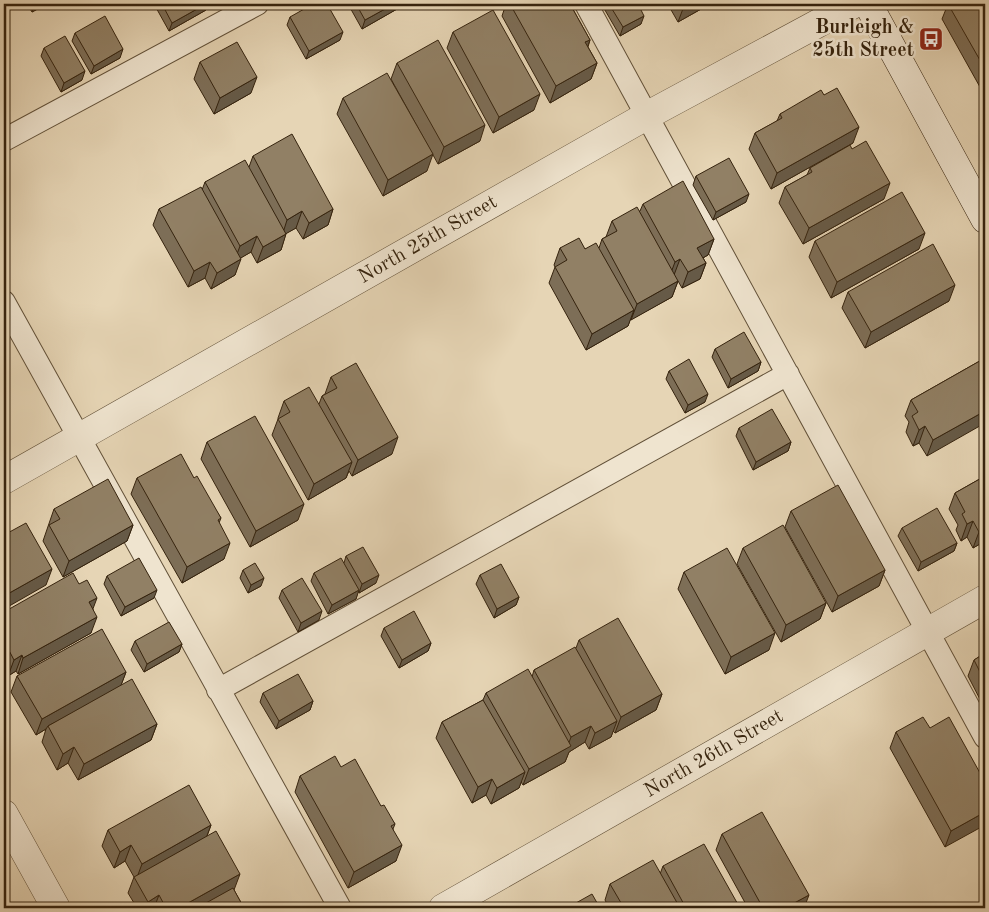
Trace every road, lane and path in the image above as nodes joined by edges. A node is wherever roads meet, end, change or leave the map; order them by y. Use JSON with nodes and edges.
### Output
{"nodes":[{"id":1,"x":257,"y":4,"type":"edge"},
{"id":2,"x":586,"y":4,"type":"edge"},
{"id":3,"x":854,"y":4,"type":"edge"},
{"id":4,"x":868,"y":4,"type":"edge"},
{"id":5,"x":648,"y":115,"type":"junction"},
{"id":6,"x":4,"y":140,"type":"edge"},
{"id":7,"x":985,"y":219,"type":"edge"},
{"id":8,"x":4,"y":302,"type":"edge"},
{"id":9,"x":788,"y":374,"type":"junction"},
{"id":10,"x":78,"y":438,"type":"junction"},
{"id":11,"x":4,"y":480,"type":"edge"},
{"id":12,"x":985,"y":599,"type":"edge"},
{"id":13,"x":928,"y":632,"type":"junction"},
{"id":14,"x":218,"y":690,"type":"junction"},
{"id":15,"x":985,"y":737,"type":"edge"},
{"id":16,"x":4,"y":814,"type":"edge"},
{"id":17,"x":56,"y":908,"type":"edge"},
{"id":18,"x":340,"y":908,"type":"edge"},
{"id":19,"x":444,"y":908,"type":"edge"}],
"edges":[{"from":1,"to":6,"type":"lane"},
{"from":2,"to":5,"type":"lane"},
{"from":3,"to":5,"type":"street","name":"North 25th Street"},
{"from":4,"to":7,"type":"street"},
{"from":5,"to":9,"type":"lane"},
{"from":5,"to":10,"type":"street","name":"North 25th Street"},
{"from":8,"to":10,"type":"lane"},
{"from":9,"to":13,"type":"lane"},
{"from":9,"to":14,"type":"lane"},
{"from":10,"to":11,"type":"street","name":"North 25th Street"},
{"from":10,"to":14,"type":"lane"},
{"from":12,"to":13,"type":"street","name":"North 26th Street"},
{"from":13,"to":15,"type":"lane"},
{"from":13,"to":19,"type":"street","name":"North 26th Street"},
{"from":14,"to":18,"type":"lane"},
{"from":16,"to":17,"type":"street"}]}
